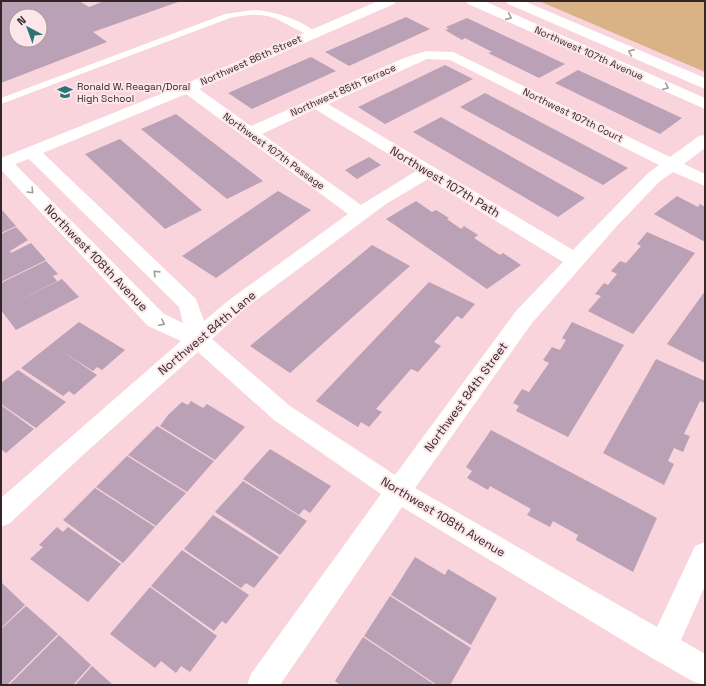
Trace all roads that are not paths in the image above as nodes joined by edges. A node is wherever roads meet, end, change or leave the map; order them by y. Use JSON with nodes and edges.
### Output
{"nodes":[{"id":1,"x":389,"y":1,"type":"edge"},
{"id":2,"x":473,"y":1,"type":"edge"},
{"id":3,"x":512,"y":1,"type":"edge"},
{"id":4,"x":312,"y":33,"type":"junction"},
{"id":5,"x":439,"y":55,"type":"joint"},
{"id":6,"x":705,"y":84,"type":"edge"},
{"id":7,"x":188,"y":88,"type":"junction"},
{"id":8,"x":1,"y":102,"type":"edge"},
{"id":9,"x":316,"y":103,"type":"junction"},
{"id":10,"x":705,"y":104,"type":"edge"},
{"id":11,"x":250,"y":132,"type":"junction"},
{"id":12,"x":705,"y":140,"type":"edge"},
{"id":13,"x":32,"y":152,"type":"junction"},
{"id":14,"x":2,"y":164,"type":"edge"},
{"id":15,"x":672,"y":164,"type":"junction"},
{"id":16,"x":429,"y":172,"type":"junction"},
{"id":17,"x":705,"y":181,"type":"edge"},
{"id":18,"x":361,"y":214,"type":"junction"},
{"id":19,"x":575,"y":260,"type":"junction"},
{"id":20,"x":198,"y":339,"type":"junction"},
{"id":21,"x":397,"y":491,"type":"junction"},
{"id":22,"x":1,"y":515,"type":"edge"},
{"id":23,"x":705,"y":555,"type":"edge"},
{"id":24,"x":663,"y":647,"type":"junction"},
{"id":25,"x":705,"y":671,"type":"edge"},
{"id":26,"x":262,"y":685,"type":"edge"}],
"edges":[{"from":1,"to":4,"type":"street","name":"Northwest 86th Street"},
{"from":2,"to":10,"type":"street","name":"Northwest 107th Avenue","one_way":true},
{"from":6,"to":3,"type":"street","name":"Northwest 107th Avenue","one_way":true},
{"from":4,"to":7,"type":"street","name":"Northwest 86th Street"},
{"from":4,"to":8,"type":"lane"},
{"from":5,"to":9,"type":"street","name":"Northwest 85th Terrace"},
{"from":5,"to":15,"type":"street","name":"Northwest 107th Court"},
{"from":7,"to":11,"type":"street","name":"Northwest 107th Passage"},
{"from":7,"to":13,"type":"street","name":"Northwest 86th Street"},
{"from":9,"to":11,"type":"street","name":"Northwest 85th Terrace"},
{"from":9,"to":16,"type":"street","name":"Northwest 107th Path"},
{"from":11,"to":18,"type":"street","name":"Northwest 107th Passage"},
{"from":12,"to":15,"type":"street","name":"Northwest 84th Street"},
{"from":13,"to":14,"type":"street","name":"Northwest 86th Street"},
{"from":20,"to":13,"type":"street","one_way":true},
{"from":14,"to":20,"type":"street","name":"Northwest 108th Avenue","one_way":true},
{"from":15,"to":17,"type":"street","name":"Northwest 107th Court"},
{"from":15,"to":19,"type":"street","name":"Northwest 84th Street"},
{"from":16,"to":18,"type":"street","name":"Northwest 84th Lane"},
{"from":16,"to":19,"type":"street","name":"Northwest 107th Path"},
{"from":18,"to":20,"type":"street","name":"Northwest 84th Lane"},
{"from":19,"to":21,"type":"street","name":"Northwest 84th Street"},
{"from":20,"to":21,"type":"street","name":"Northwest 108th Avenue"},
{"from":20,"to":22,"type":"street","name":"Northwest 84th Lane"},
{"from":21,"to":24,"type":"street","name":"Northwest 108th Avenue"},
{"from":21,"to":26,"type":"street","name":"Northwest 84th Street"},
{"from":23,"to":24,"type":"street"},
{"from":24,"to":25,"type":"street","name":"Northwest 108th Avenue"}]}
